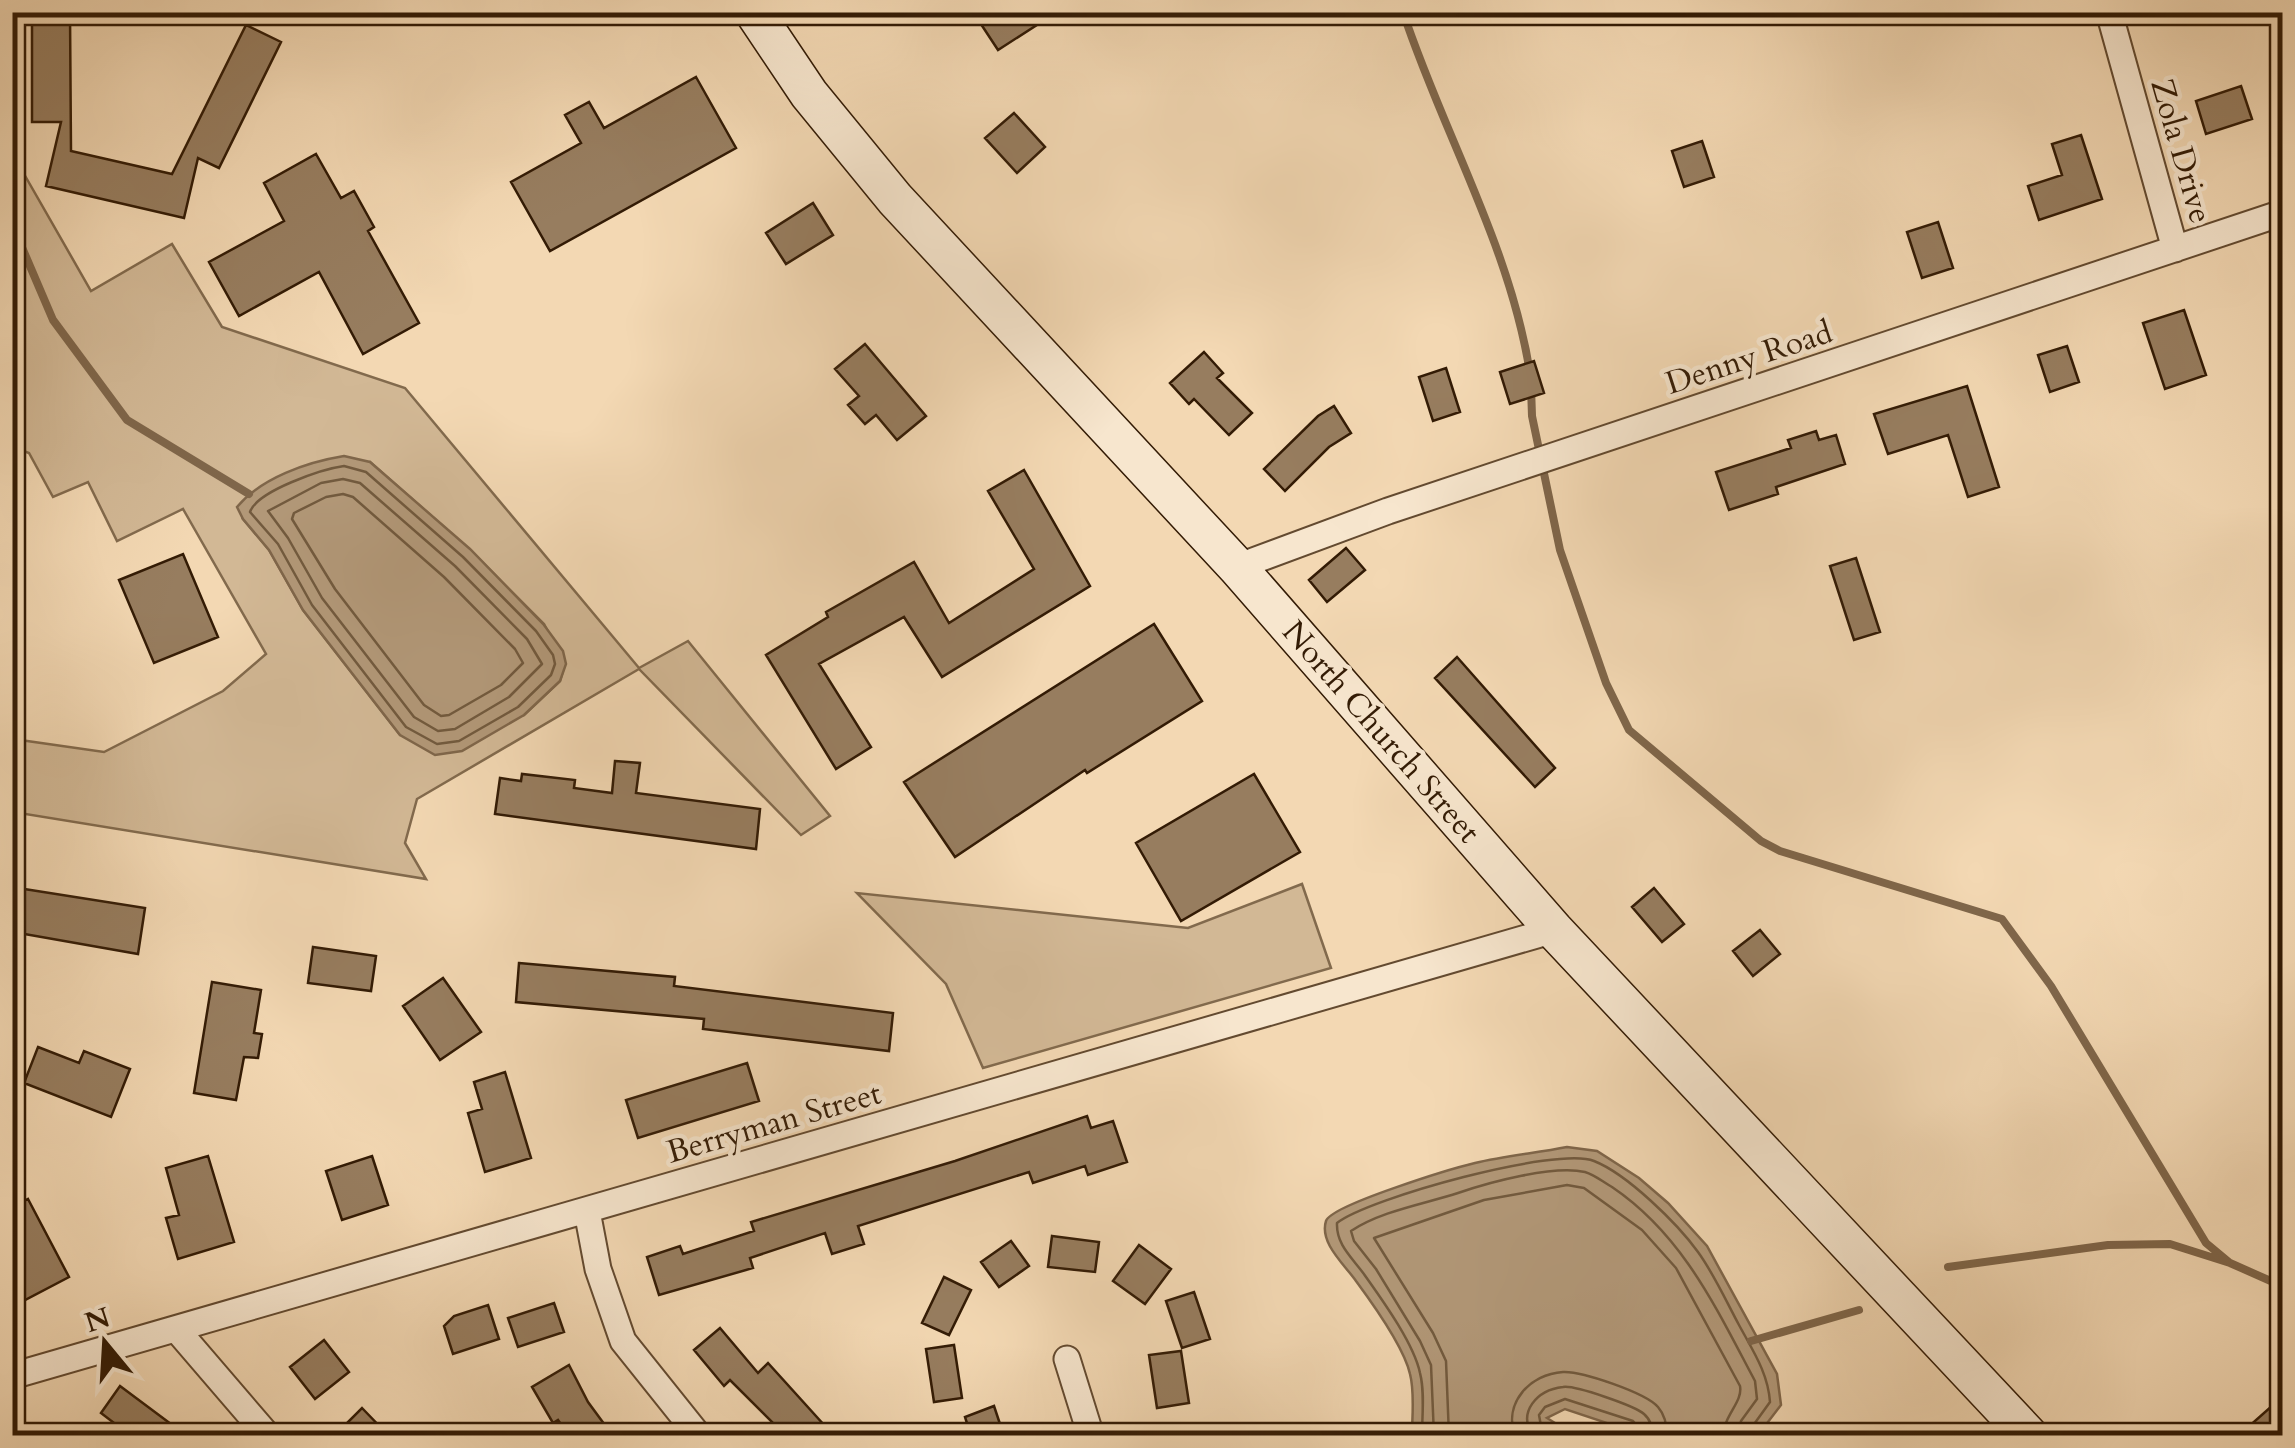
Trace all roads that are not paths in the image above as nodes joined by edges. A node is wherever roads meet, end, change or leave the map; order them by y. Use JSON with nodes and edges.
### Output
{"nodes":[{"id":1,"x":754,"y":12,"type":"edge"},
{"id":2,"x":2109,"y":12,"type":"edge"},
{"id":3,"x":2282,"y":213,"type":"edge"},
{"id":4,"x":2174,"y":249,"type":"junction"},
{"id":5,"x":1237,"y":567,"type":"junction"},
{"id":6,"x":1554,"y":930,"type":"junction"},
{"id":7,"x":587,"y":1211,"type":"junction"},
{"id":8,"x":177,"y":1330,"type":"junction"},
{"id":9,"x":1067,"y":1359,"type":"dead end"},
{"id":10,"x":12,"y":1376,"type":"edge"},
{"id":11,"x":268,"y":1436,"type":"edge"},
{"id":12,"x":699,"y":1436,"type":"edge"},
{"id":13,"x":1091,"y":1436,"type":"edge"},
{"id":14,"x":2029,"y":1436,"type":"edge"}],
"edges":[{"from":1,"to":5,"type":"main road","name":"North Church Street"},
{"from":2,"to":4,"type":"street","name":"Zola Drive"},
{"from":3,"to":4,"type":"street","name":"Denny Road"},
{"from":4,"to":5,"type":"street","name":"Denny Road"},
{"from":5,"to":6,"type":"main road","name":"North Church Street"},
{"from":6,"to":7,"type":"street","name":"Berryman Street"},
{"from":6,"to":14,"type":"main road","name":"North Church Street"},
{"from":7,"to":8,"type":"street","name":"Berryman Street"},
{"from":7,"to":12,"type":"street"},
{"from":8,"to":10,"type":"street","name":"Berryman Street"},
{"from":8,"to":11,"type":"street"},
{"from":9,"to":13,"type":"street"}]}
